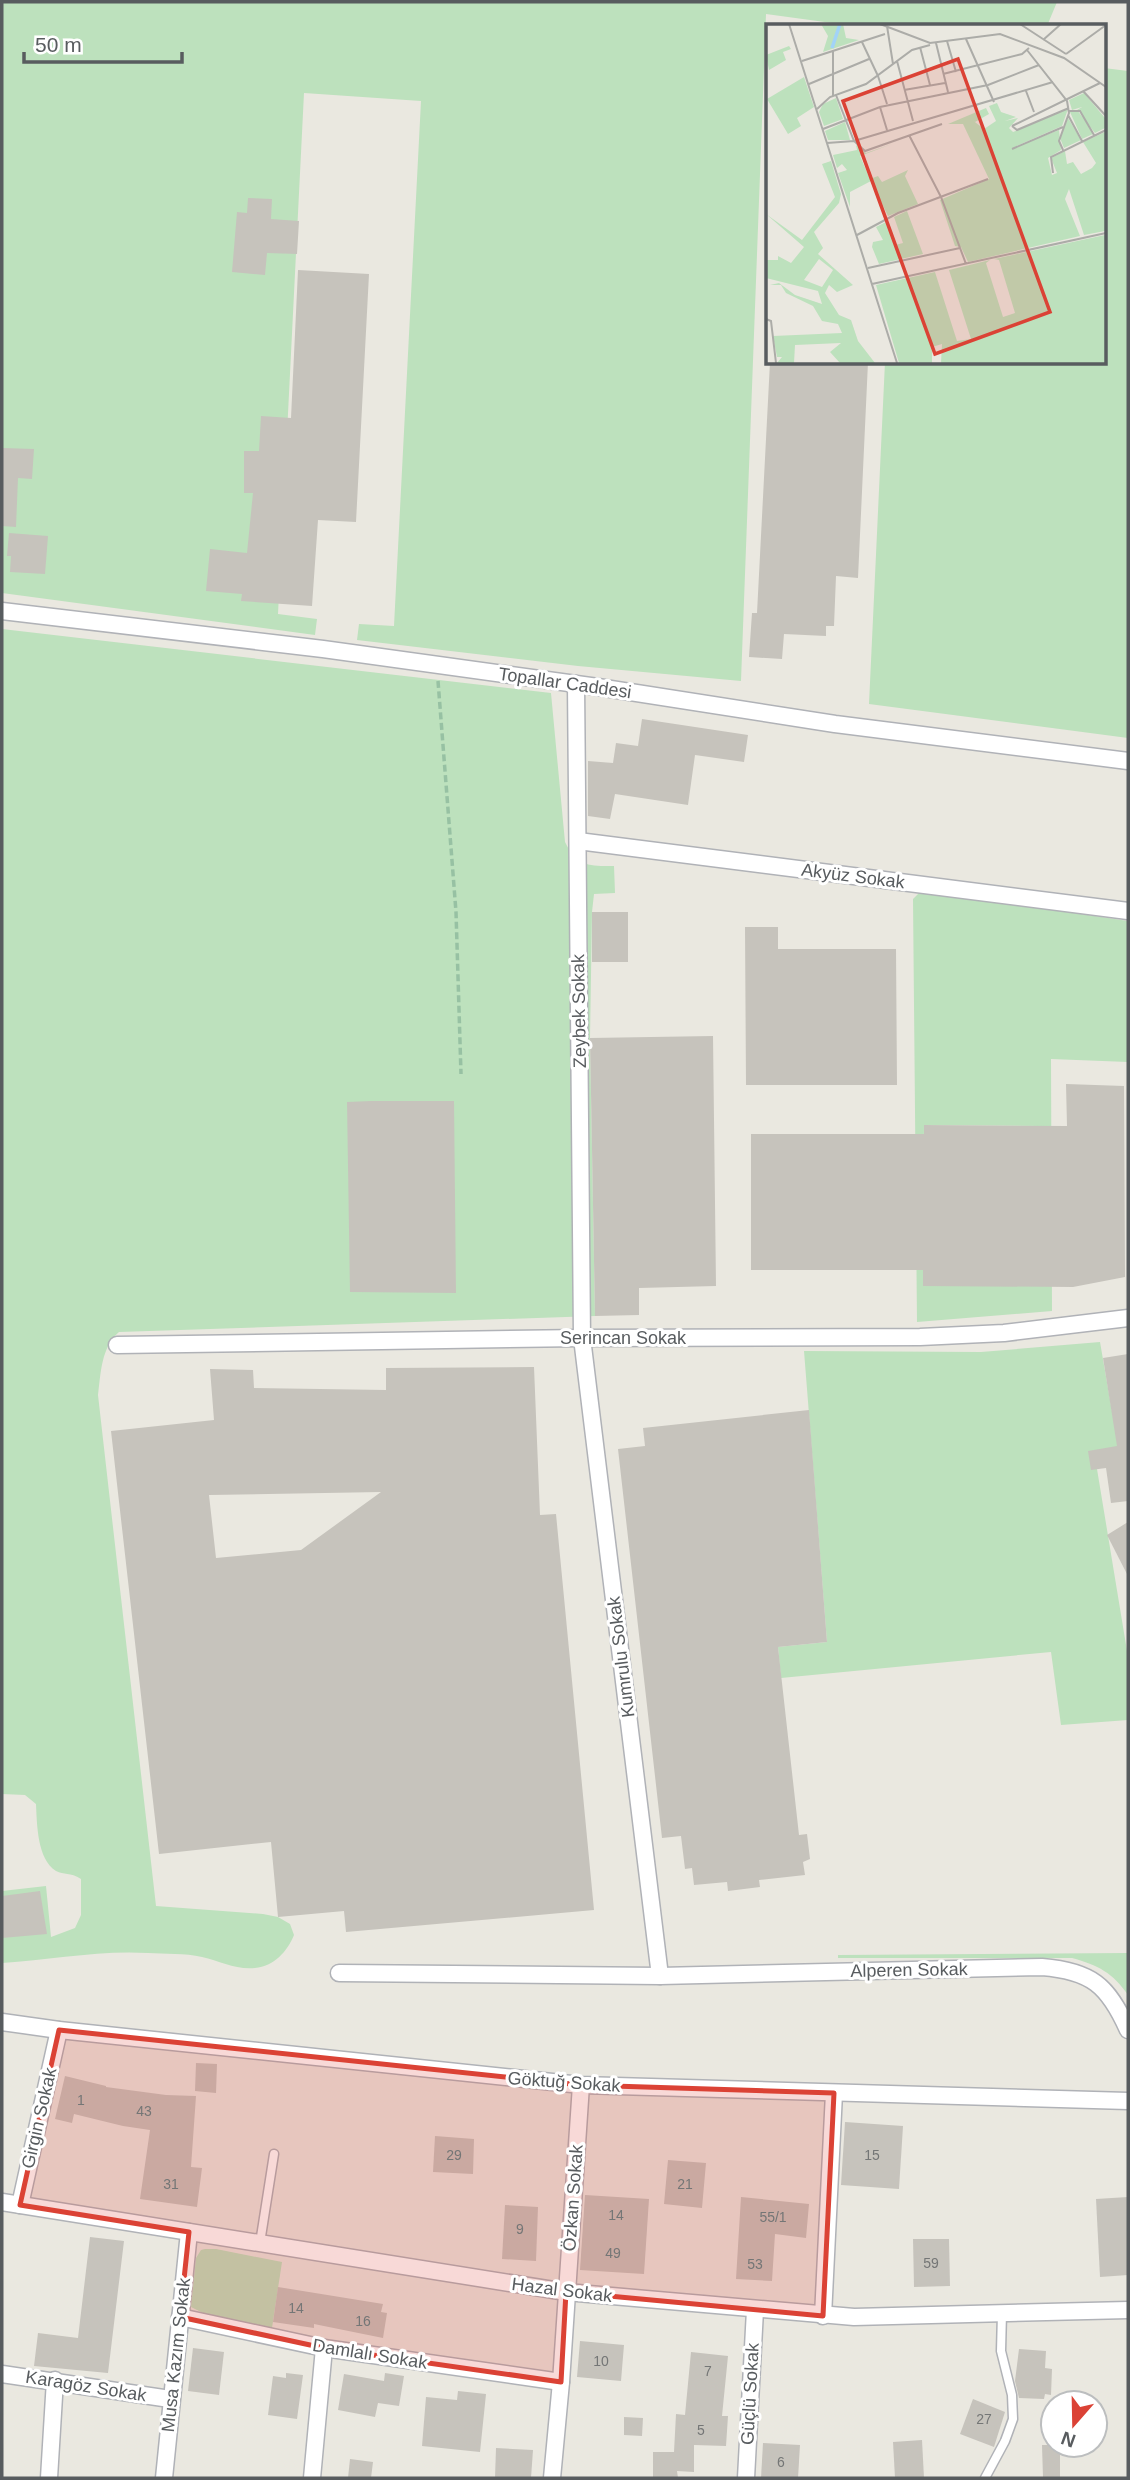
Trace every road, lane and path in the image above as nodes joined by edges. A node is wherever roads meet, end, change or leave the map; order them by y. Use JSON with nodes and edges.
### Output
{"nodes":[{"id":1,"x":2,"y":611,"type":"edge"},
{"id":2,"x":436,"y":665,"type":"junction"},
{"id":3,"x":576,"y":684,"type":"junction"},
{"id":4,"x":1128,"y":761,"type":"edge"},
{"id":5,"x":578,"y":841,"type":"junction"},
{"id":6,"x":1128,"y":911,"type":"edge"},
{"id":7,"x":461,"y":1074,"type":"dead end"},
{"id":8,"x":1128,"y":1318,"type":"edge"},
{"id":9,"x":582,"y":1338,"type":"junction"},
{"id":10,"x":117,"y":1345,"type":"dead end"},
{"id":11,"x":339,"y":1973,"type":"dead end"},
{"id":12,"x":660,"y":1976,"type":"junction"},
{"id":13,"x":2,"y":2022,"type":"edge"},
{"id":14,"x":1128,"y":2030,"type":"edge"},
{"id":15,"x":59,"y":2031,"type":"junction"},
{"id":16,"x":581,"y":2085,"type":"junction"},
{"id":17,"x":834,"y":2093,"type":"junction"},
{"id":18,"x":1128,"y":2101,"type":"edge"},
{"id":19,"x":274,"y":2154,"type":"dead end"},
{"id":20,"x":2,"y":2202,"type":"edge"},
{"id":21,"x":20,"y":2205,"type":"junction"},
{"id":22,"x":189,"y":2232,"type":"junction"},
{"id":23,"x":260,"y":2243,"type":"junction"},
{"id":24,"x":566,"y":2292,"type":"junction"},
{"id":25,"x":755,"y":2310,"type":"junction"},
{"id":26,"x":1128,"y":2310,"type":"edge"},
{"id":27,"x":1002,"y":2313,"type":"junction"},
{"id":28,"x":823,"y":2316,"type":"junction"},
{"id":29,"x":180,"y":2317,"type":"junction"},
{"id":30,"x":324,"y":2348,"type":"junction"},
{"id":31,"x":2,"y":2374,"type":"edge"},
{"id":32,"x":55,"y":2380,"type":"junction"},
{"id":33,"x":561,"y":2382,"type":"junction"},
{"id":34,"x":170,"y":2399,"type":"junction"},
{"id":35,"x":48,"y":2478,"type":"edge"},
{"id":36,"x":164,"y":2478,"type":"edge"},
{"id":37,"x":312,"y":2478,"type":"edge"},
{"id":38,"x":552,"y":2478,"type":"edge"},
{"id":39,"x":746,"y":2478,"type":"edge"},
{"id":40,"x":985,"y":2478,"type":"edge"}],
"edges":[{"from":1,"to":2,"type":"street","name":"Topallar Caddesi"},
{"from":2,"to":3,"type":"street","name":"Topallar Caddesi"},
{"from":2,"to":7,"type":"path"},
{"from":3,"to":4,"type":"street","name":"Topallar Caddesi"},
{"from":3,"to":5,"type":"street","name":"Zeybek Sokak"},
{"from":5,"to":6,"type":"street","name":"Akyüz Sokak"},
{"from":5,"to":9,"type":"street","name":"Zeybek Sokak"},
{"from":8,"to":9,"type":"street","name":"Serincan Sokak"},
{"from":9,"to":10,"type":"street","name":"Serincan Sokak"},
{"from":9,"to":12,"type":"street","name":"Kumrulu Sokak"},
{"from":11,"to":12,"type":"street","name":"Alperen Sokak"},
{"from":12,"to":14,"type":"street","name":"Alperen Sokak"},
{"from":13,"to":15,"type":"street","name":"Göktuğ Sokak"},
{"from":15,"to":16,"type":"street","name":"Göktuğ Sokak"},
{"from":15,"to":21,"type":"street","name":"Girgin Sokak"},
{"from":16,"to":17,"type":"street","name":"Göktuğ Sokak"},
{"from":16,"to":24,"type":"street","name":"Özkan Sokak"},
{"from":17,"to":18,"type":"street","name":"Göktuğ Sokak"},
{"from":17,"to":28,"type":"street"},
{"from":19,"to":23,"type":"lane"},
{"from":20,"to":21,"type":"street","name":"Hazal Sokak"},
{"from":21,"to":22,"type":"street","name":"Hazal Sokak"},
{"from":22,"to":23,"type":"street","name":"Hazal Sokak"},
{"from":22,"to":29,"type":"street","name":"Musa Kazım Sokak"},
{"from":23,"to":24,"type":"street","name":"Hazal Sokak"},
{"from":24,"to":25,"type":"street","name":"Hazal Sokak"},
{"from":24,"to":33,"type":"street","name":"Özkan Sokak"},
{"from":25,"to":28,"type":"street","name":"Hazal Sokak"},
{"from":25,"to":39,"type":"street","name":"Güçlü Sokak"},
{"from":26,"to":27,"type":"street","name":"Hazal Sokak"},
{"from":27,"to":28,"type":"street","name":"Hazal Sokak"},
{"from":27,"to":40,"type":"lane"},
{"from":29,"to":30,"type":"street","name":"Damlalı Sokak"},
{"from":29,"to":34,"type":"street","name":"Musa Kazım Sokak"},
{"from":30,"to":33,"type":"street","name":"Damlalı Sokak"},
{"from":30,"to":37,"type":"street"},
{"from":31,"to":32,"type":"street","name":"Karagöz Sokak"},
{"from":32,"to":34,"type":"street","name":"Karagöz Sokak"},
{"from":32,"to":35,"type":"street"},
{"from":33,"to":38,"type":"street","name":"Özkan Sokak"},
{"from":34,"to":36,"type":"street","name":"Musa Kazım Sokak"}]}
